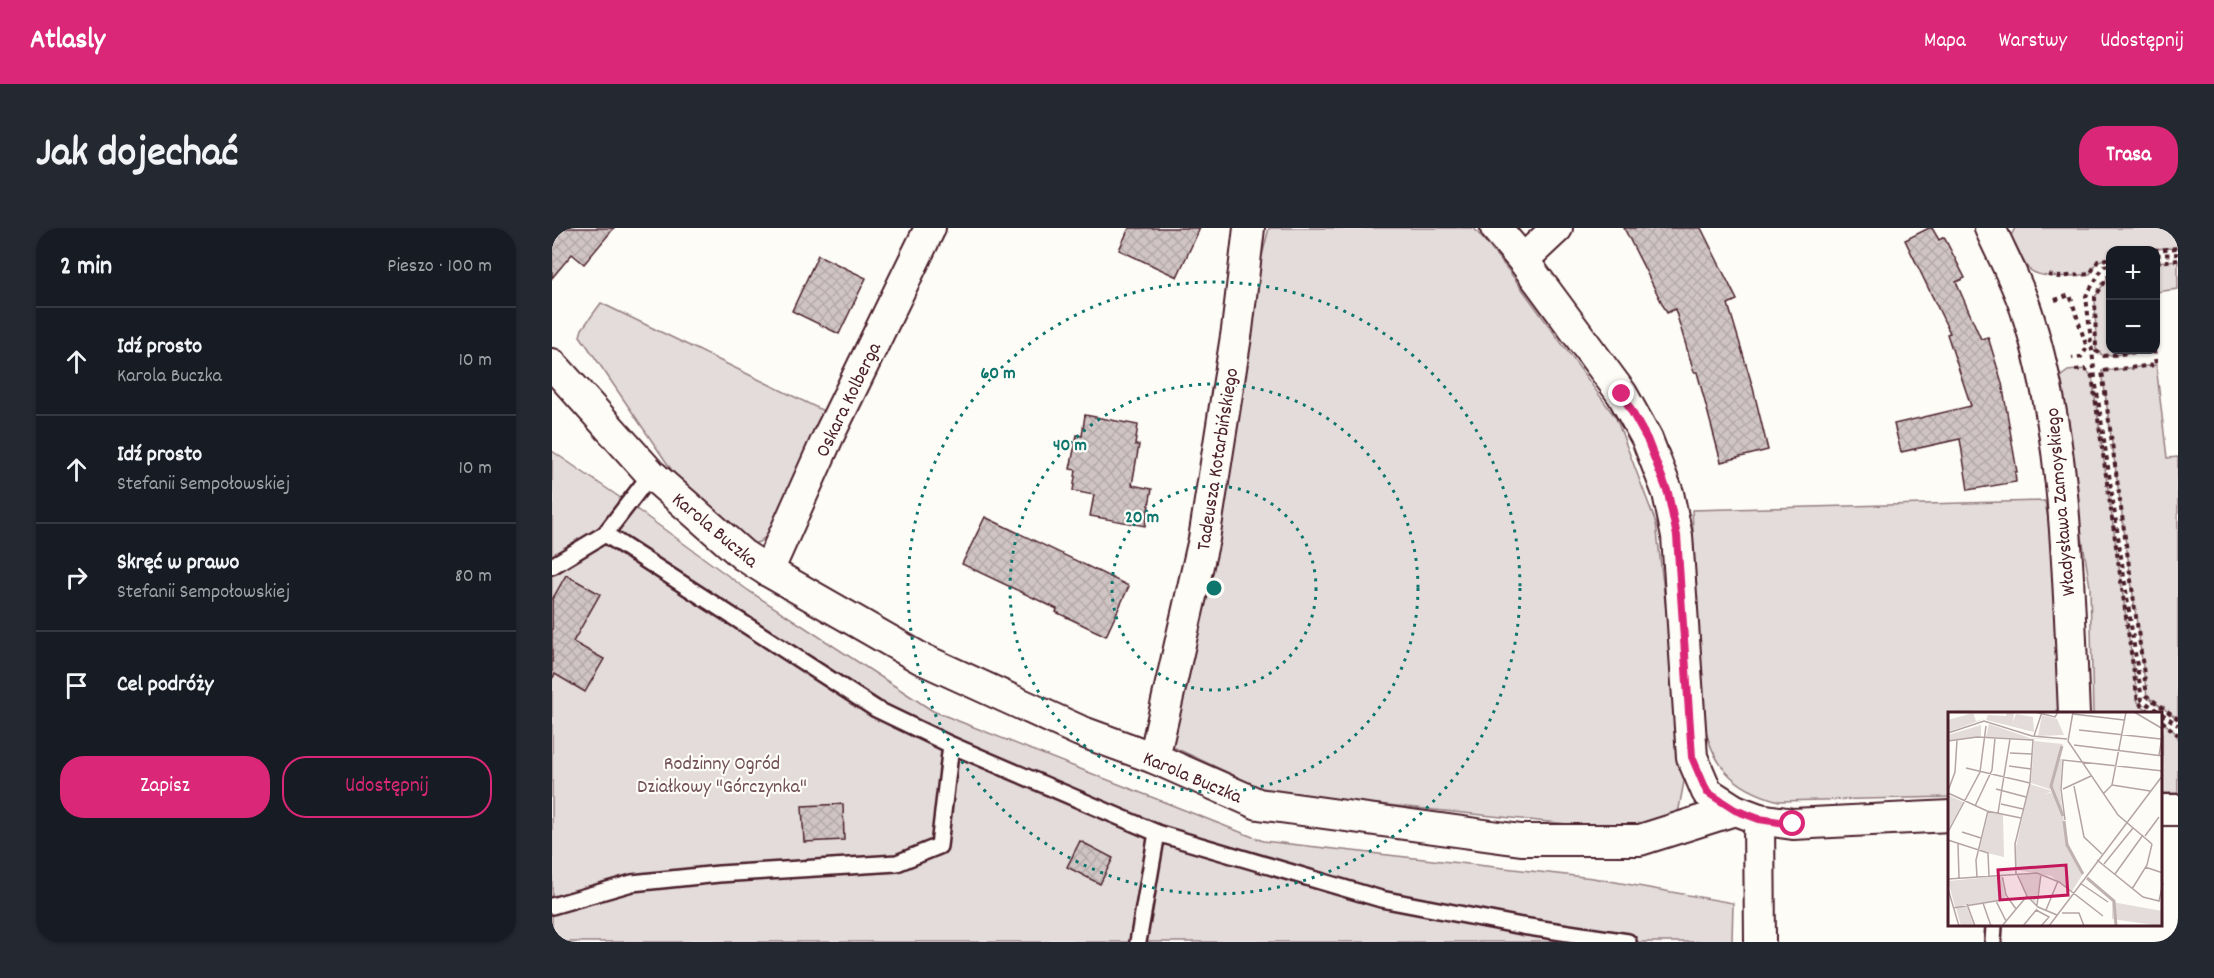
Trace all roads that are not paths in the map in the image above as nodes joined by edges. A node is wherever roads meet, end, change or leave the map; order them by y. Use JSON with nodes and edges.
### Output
{"nodes":[{"id":1,"x":930,"y":228,"type":"edge"},
{"id":2,"x":1249,"y":228,"type":"edge"},
{"id":3,"x":1496,"y":228,"type":"edge"},
{"id":4,"x":1557,"y":228,"type":"edge"},
{"id":5,"x":1990,"y":228,"type":"edge"},
{"id":6,"x":1523,"y":260,"type":"junction"},
{"id":7,"x":552,"y":364,"type":"edge"},
{"id":8,"x":651,"y":474,"type":"junction"},
{"id":9,"x":604,"y":534,"type":"junction"},
{"id":10,"x":552,"y":566,"type":"edge"},
{"id":11,"x":768,"y":571,"type":"junction"},
{"id":12,"x":2074,"y":712,"type":"edge"},
{"id":13,"x":951,"y":744,"type":"junction"},
{"id":14,"x":1154,"y":758,"type":"junction"},
{"id":15,"x":1747,"y":814,"type":"junction"},
{"id":16,"x":1948,"y":816,"type":"edge"},
{"id":17,"x":1157,"y":833,"type":"junction"},
{"id":18,"x":552,"y":906,"type":"edge"},
{"id":19,"x":1138,"y":942,"type":"edge"},
{"id":20,"x":1628,"y":942,"type":"edge"},
{"id":21,"x":1760,"y":942,"type":"edge"}],
"edges":[{"from":1,"to":11,"type":"street","name":"Oskara Kolberga"},
{"from":2,"to":14,"type":"street","name":"Tadeusza Kotarbińskiego"},
{"from":3,"to":6,"type":"street"},
{"from":4,"to":6,"type":"street"},
{"from":5,"to":12,"type":"street","name":"Władysława Zamoyskiego"},
{"from":6,"to":15,"type":"street"},
{"from":7,"to":8,"type":"street","name":"Karola Buczka"},
{"from":8,"to":9,"type":"lane"},
{"from":8,"to":11,"type":"street","name":"Karola Buczka"},
{"from":9,"to":10,"type":"lane"},
{"from":9,"to":13,"type":"lane"},
{"from":11,"to":14,"type":"street","name":"Karola Buczka"},
{"from":13,"to":17,"type":"lane"},
{"from":13,"to":18,"type":"lane"},
{"from":14,"to":15,"type":"street","name":"Karola Buczka"},
{"from":15,"to":16,"type":"street","name":"Karola Buczka"},
{"from":15,"to":21,"type":"street"},
{"from":17,"to":19,"type":"lane"},
{"from":17,"to":20,"type":"lane"}]}
